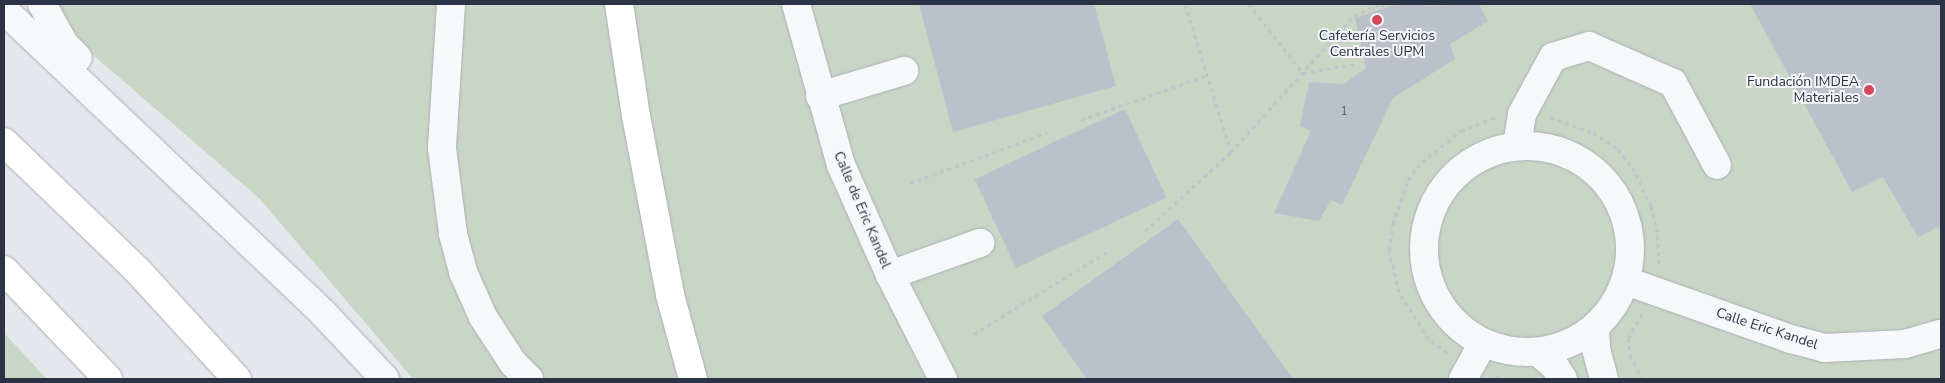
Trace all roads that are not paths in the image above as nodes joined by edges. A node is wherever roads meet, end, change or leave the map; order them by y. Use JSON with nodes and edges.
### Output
{"nodes":[{"id":1,"x":42,"y":4,"type":"edge"},
{"id":2,"x":451,"y":4,"type":"edge"},
{"id":3,"x":619,"y":4,"type":"edge"},
{"id":4,"x":796,"y":4,"type":"edge"},
{"id":5,"x":4,"y":10,"type":"edge"},
{"id":6,"x":904,"y":71,"type":"dead end"},
{"id":7,"x":820,"y":96,"type":"junction"},
{"id":8,"x":4,"y":142,"type":"edge"},
{"id":9,"x":1517,"y":146,"type":"junction"},
{"id":10,"x":1717,"y":165,"type":"dead end"},
{"id":11,"x":980,"y":243,"type":"dead end"},
{"id":12,"x":4,"y":270,"type":"edge"},
{"id":13,"x":890,"y":275,"type":"junction"},
{"id":14,"x":1626,"y":281,"type":"junction"},
{"id":15,"x":324,"y":314,"type":"junction"},
{"id":16,"x":1595,"y":327,"type":"junction"},
{"id":17,"x":1941,"y":334,"type":"edge"},
{"id":18,"x":1483,"y":343,"type":"junction"},
{"id":19,"x":1538,"y":352,"type":"junction"},
{"id":20,"x":1466,"y":373,"type":"edge"},
{"id":21,"x":108,"y":379,"type":"edge"},
{"id":22,"x":237,"y":379,"type":"edge"},
{"id":23,"x":385,"y":379,"type":"edge"},
{"id":24,"x":529,"y":379,"type":"edge"},
{"id":25,"x":693,"y":379,"type":"edge"},
{"id":26,"x":943,"y":379,"type":"edge"},
{"id":27,"x":1563,"y":379,"type":"edge"},
{"id":28,"x":1604,"y":379,"type":"edge"}],
"edges":[{"from":1,"to":15,"type":"street"},
{"from":2,"to":24,"type":"street"},
{"from":3,"to":25,"type":"highway"},
{"from":4,"to":7,"type":"street","name":"Calle de Eric Kandel"},
{"from":5,"to":15,"type":"street"},
{"from":6,"to":7,"type":"street"},
{"from":7,"to":13,"type":"street","name":"Calle de Eric Kandel"},
{"from":8,"to":22,"type":"highway"},
{"from":9,"to":10,"type":"street"},
{"from":9,"to":14,"type":"street"},
{"from":9,"to":18,"type":"street"},
{"from":11,"to":13,"type":"street"},
{"from":12,"to":21,"type":"highway"},
{"from":13,"to":26,"type":"street","name":"Calle de Eric Kandel"},
{"from":14,"to":16,"type":"street"},
{"from":14,"to":17,"type":"street","name":"Calle Eric Kandel"},
{"from":15,"to":23,"type":"street"},
{"from":16,"to":19,"type":"street"},
{"from":16,"to":28,"type":"street"},
{"from":18,"to":19,"type":"street"},
{"from":18,"to":20,"type":"street"},
{"from":19,"to":27,"type":"street"}]}
